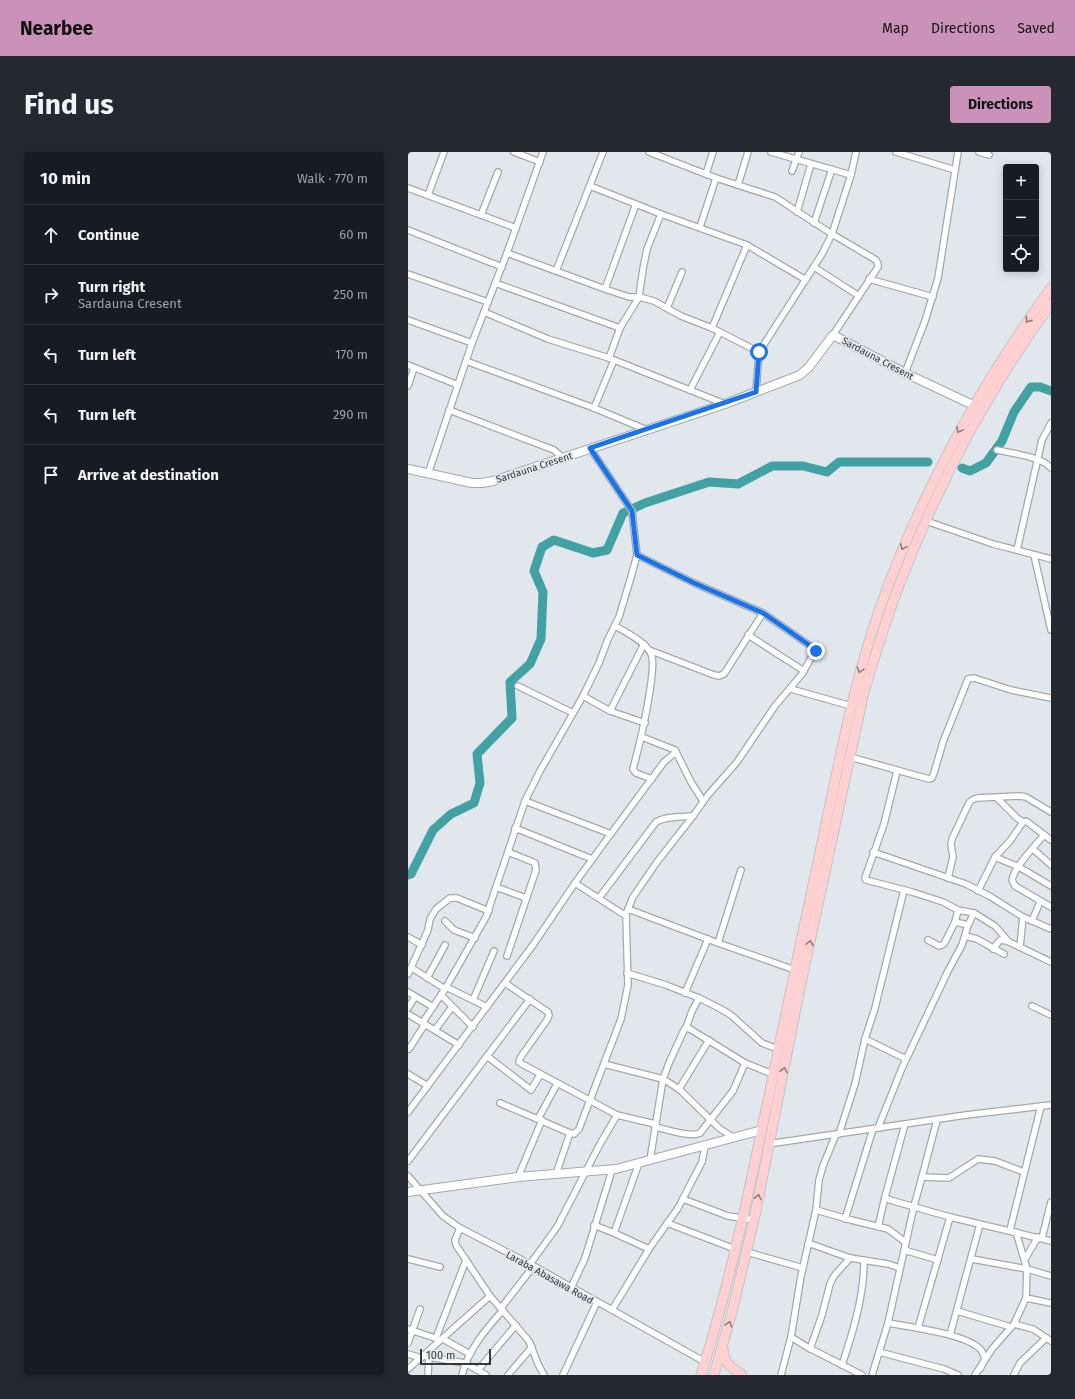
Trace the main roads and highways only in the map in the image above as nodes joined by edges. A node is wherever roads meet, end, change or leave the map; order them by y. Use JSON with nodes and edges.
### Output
{"nodes":[{"id":1,"x":1051,"y":288,"type":"edge"},
{"id":2,"x":1051,"y":304,"type":"edge"},
{"id":3,"x":723,"y":1343,"type":"junction"},
{"id":4,"x":701,"y":1375,"type":"edge"},
{"id":5,"x":714,"y":1375,"type":"edge"},
{"id":6,"x":742,"y":1375,"type":"edge"}],
"edges":[{"from":1,"to":4,"type":"main road","one_way":true},
{"from":3,"to":2,"type":"main road","one_way":true},
{"from":3,"to":5,"type":"main road"},
{"from":3,"to":6,"type":"main road"}]}
